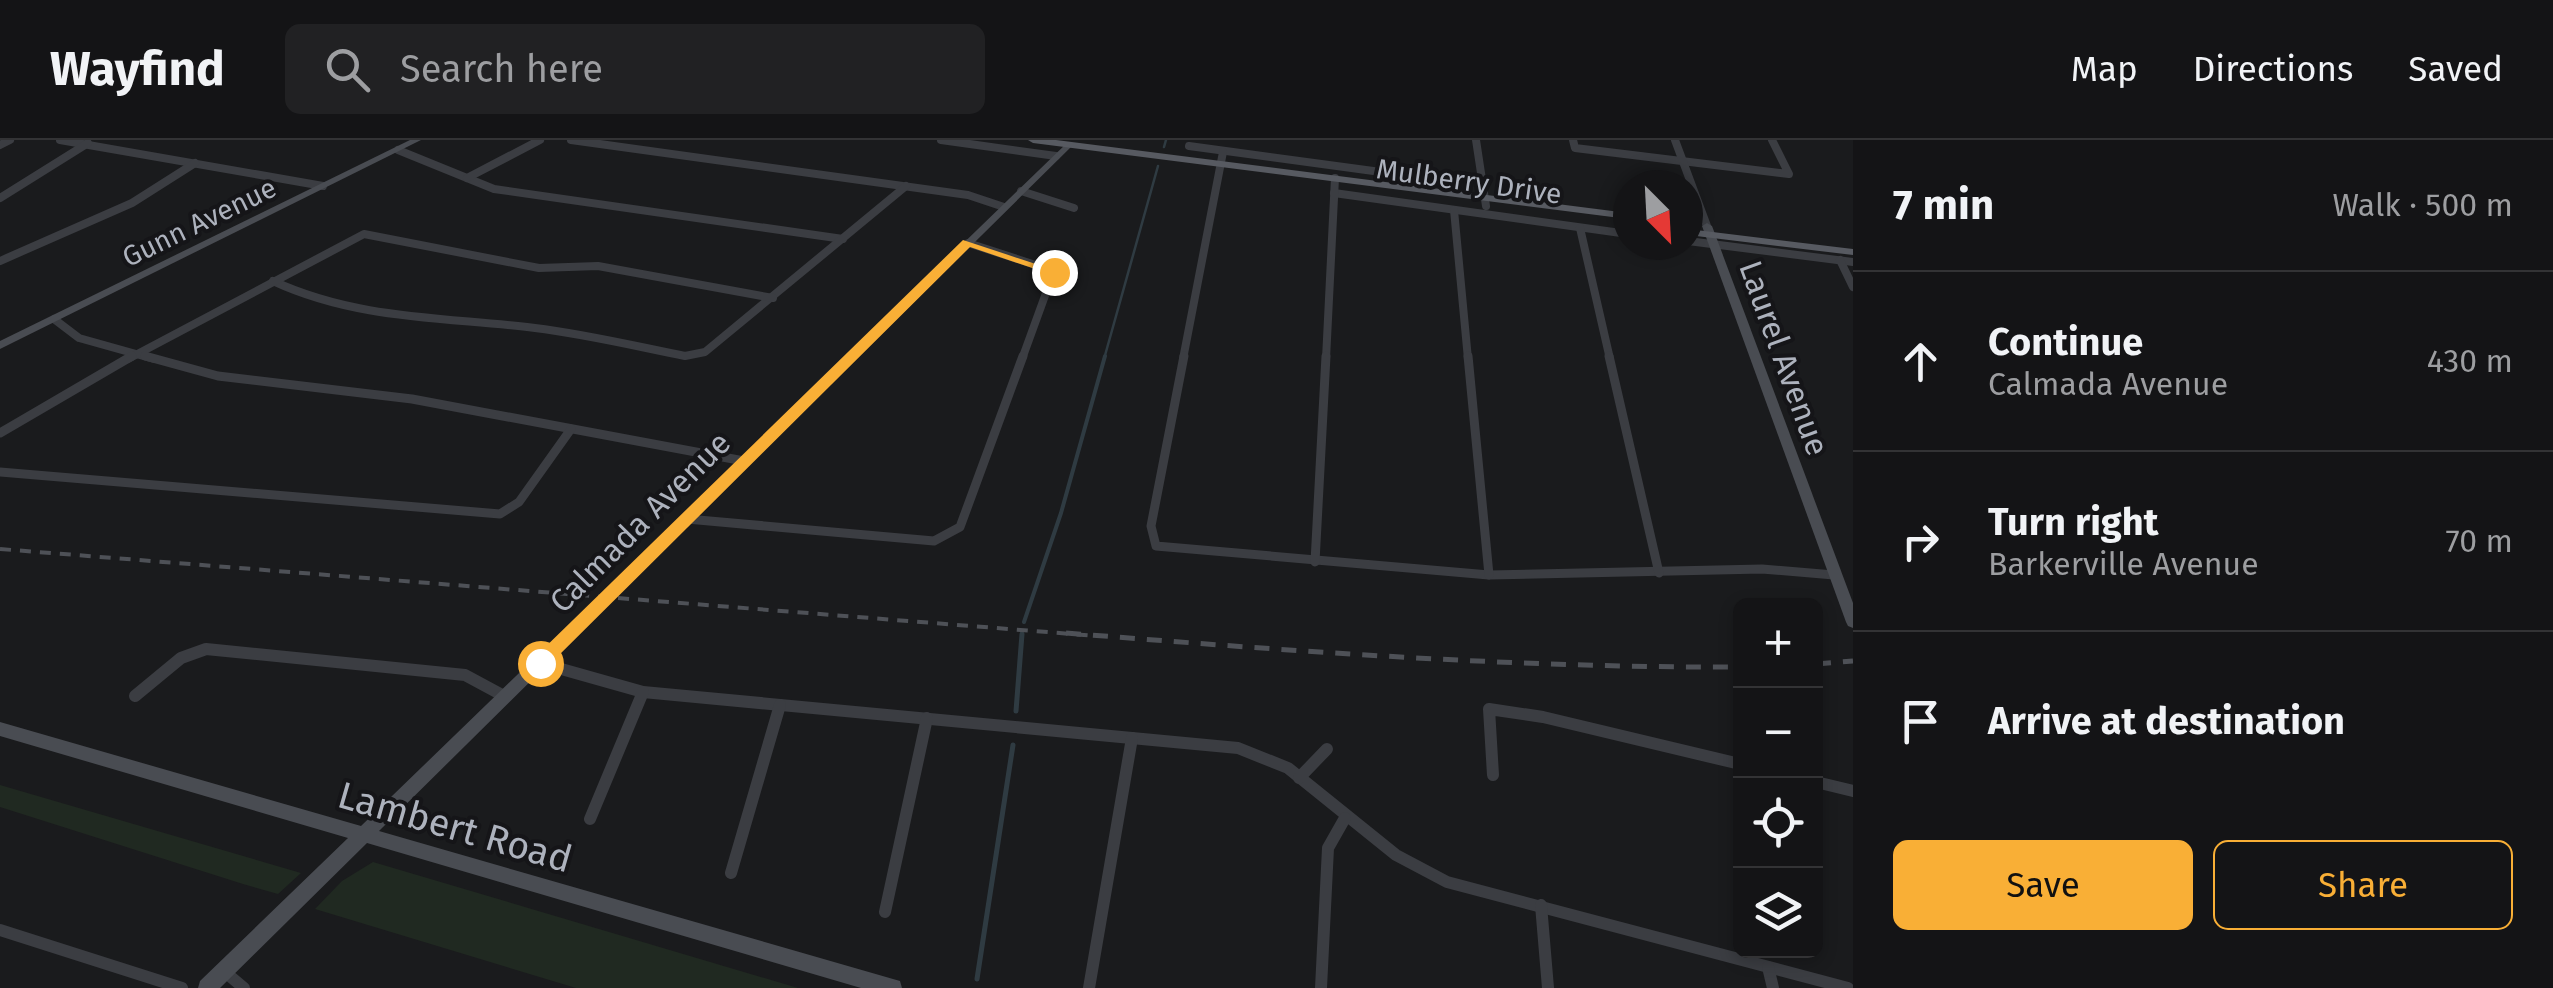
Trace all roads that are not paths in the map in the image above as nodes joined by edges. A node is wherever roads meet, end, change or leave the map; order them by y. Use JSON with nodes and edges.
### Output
{"nodes":[{"id":1,"x":10,"y":140,"type":"edge"},
{"id":2,"x":60,"y":140,"type":"edge"},
{"id":3,"x":94,"y":140,"type":"edge"},
{"id":4,"x":417,"y":140,"type":"edge"},
{"id":5,"x":540,"y":140,"type":"edge"},
{"id":6,"x":571,"y":140,"type":"edge"},
{"id":7,"x":941,"y":140,"type":"edge"},
{"id":8,"x":1033,"y":140,"type":"edge"},
{"id":9,"x":1476,"y":140,"type":"edge"},
{"id":10,"x":1573,"y":140,"type":"edge"},
{"id":11,"x":1675,"y":140,"type":"edge"},
{"id":12,"x":1772,"y":140,"type":"edge"},
{"id":13,"x":1069,"y":142,"type":"edge"},
{"id":14,"x":0,"y":144,"type":"edge"},
{"id":15,"x":86,"y":145,"type":"junction"},
{"id":16,"x":1188,"y":146,"type":"dead end"},
{"id":17,"x":398,"y":150,"type":"junction"},
{"id":18,"x":1056,"y":156,"type":"junction"},
{"id":19,"x":1682,"y":160,"type":"junction"},
{"id":20,"x":1223,"y":161,"type":"junction"},
{"id":21,"x":196,"y":162,"type":"junction"},
{"id":22,"x":1403,"y":175,"type":"dead end"},
{"id":23,"x":467,"y":178,"type":"junction"},
{"id":24,"x":1334,"y":185,"type":"junction"},
{"id":25,"x":323,"y":186,"type":"junction"},
{"id":26,"x":906,"y":186,"type":"junction"},
{"id":27,"x":1021,"y":191,"type":"junction"},
{"id":28,"x":0,"y":198,"type":"edge"},
{"id":29,"x":1486,"y":202,"type":"junction"},
{"id":30,"x":1004,"y":206,"type":"junction"},
{"id":31,"x":1074,"y":208,"type":"dead end"},
{"id":32,"x":1454,"y":210,"type":"junction"},
{"id":33,"x":1613,"y":215,"type":"edge"},
{"id":34,"x":1613,"y":223,"type":"edge"},
{"id":35,"x":1580,"y":228,"type":"junction"},
{"id":36,"x":1703,"y":231,"type":"edge"},
{"id":37,"x":1613,"y":232,"type":"edge"},
{"id":38,"x":1703,"y":234,"type":"edge"},
{"id":39,"x":1710,"y":235,"type":"junction"},
{"id":40,"x":1703,"y":237,"type":"edge"},
{"id":41,"x":843,"y":239,"type":"junction"},
{"id":42,"x":968,"y":243,"type":"junction"},
{"id":43,"x":1853,"y":243,"type":"edge"},
{"id":44,"x":1853,"y":252,"type":"edge"},
{"id":45,"x":1840,"y":260,"type":"junction"},
{"id":46,"x":0,"y":262,"type":"edge"},
{"id":47,"x":1853,"y":262,"type":"edge"},
{"id":48,"x":273,"y":281,"type":"junction"},
{"id":49,"x":1853,"y":287,"type":"edge"},
{"id":50,"x":773,"y":298,"type":"junction"},
{"id":51,"x":54,"y":319,"type":"junction"},
{"id":52,"x":0,"y":345,"type":"edge"},
{"id":53,"x":137,"y":353,"type":"junction"},
{"id":54,"x":570,"y":429,"type":"junction"},
{"id":55,"x":0,"y":433,"type":"edge"},
{"id":56,"x":744,"y":462,"type":"junction"},
{"id":57,"x":0,"y":472,"type":"edge"},
{"id":58,"x":687,"y":519,"type":"junction"},
{"id":59,"x":1315,"y":562,"type":"junction"},
{"id":60,"x":1659,"y":573,"type":"junction"},
{"id":61,"x":1490,"y":575,"type":"junction"},
{"id":62,"x":1834,"y":575,"type":"junction"},
{"id":63,"x":1853,"y":622,"type":"edge"},
{"id":64,"x":540,"y":663,"type":"junction"},
{"id":65,"x":643,"y":692,"type":"junction"},
{"id":66,"x":135,"y":696,"type":"dead end"},
{"id":67,"x":504,"y":696,"type":"junction"},
{"id":68,"x":780,"y":705,"type":"junction"},
{"id":69,"x":927,"y":718,"type":"junction"},
{"id":70,"x":0,"y":729,"type":"edge"},
{"id":71,"x":1132,"y":738,"type":"junction"},
{"id":72,"x":1327,"y":749,"type":"dead end"},
{"id":73,"x":1733,"y":762,"type":"edge"},
{"id":74,"x":1493,"y":775,"type":"dead end"},
{"id":75,"x":1299,"y":778,"type":"junction"},
{"id":76,"x":1823,"y":784,"type":"edge"},
{"id":77,"x":1853,"y":791,"type":"edge"},
{"id":78,"x":1346,"y":818,"type":"junction"},
{"id":79,"x":590,"y":819,"type":"dead end"},
{"id":80,"x":366,"y":835,"type":"junction"},
{"id":81,"x":730,"y":873,"type":"dead end"},
{"id":82,"x":1541,"y":905,"type":"junction"},
{"id":83,"x":885,"y":912,"type":"dead end"},
{"id":84,"x":0,"y":930,"type":"edge"},
{"id":85,"x":1768,"y":968,"type":"junction"},
{"id":86,"x":225,"y":972,"type":"junction"},
{"id":87,"x":182,"y":988,"type":"edge"},
{"id":88,"x":207,"y":988,"type":"edge"},
{"id":89,"x":244,"y":988,"type":"edge"},
{"id":90,"x":892,"y":988,"type":"edge"},
{"id":91,"x":1088,"y":988,"type":"edge"},
{"id":92,"x":1322,"y":988,"type":"edge"},
{"id":93,"x":1548,"y":988,"type":"edge"},
{"id":94,"x":1772,"y":988,"type":"edge"},
{"id":95,"x":1848,"y":988,"type":"edge"}],
"edges":[{"from":1,"to":14,"type":"street"},
{"from":2,"to":15,"type":"street"},
{"from":3,"to":15,"type":"street"},
{"from":4,"to":17,"type":"street","name":"Gunn Avenue"},
{"from":5,"to":23,"type":"street"},
{"from":6,"to":26,"type":"street"},
{"from":7,"to":18,"type":"street"},
{"from":8,"to":13,"type":"main road","name":"Mulberry Drive"},
{"from":9,"to":29,"type":"street"},
{"from":10,"to":19,"type":"street"},
{"from":11,"to":19,"type":"street"},
{"from":12,"to":19,"type":"street"},
{"from":13,"to":18,"type":"street","name":"Calmada Avenue"},
{"from":13,"to":20,"type":"main road","name":"Mulberry Drive"},
{"from":15,"to":21,"type":"street"},
{"from":15,"to":28,"type":"street"},
{"from":16,"to":20,"type":"street"},
{"from":17,"to":23,"type":"street"},
{"from":17,"to":25,"type":"street","name":"Gunn Avenue"},
{"from":18,"to":27,"type":"street","name":"Calmada Avenue"},
{"from":19,"to":39,"type":"street"},
{"from":20,"to":22,"type":"street"},
{"from":20,"to":24,"type":"main road","name":"Mulberry Drive"},
{"from":20,"to":59,"type":"street"},
{"from":21,"to":25,"type":"street"},
{"from":21,"to":46,"type":"street"},
{"from":23,"to":41,"type":"street"},
{"from":24,"to":29,"type":"main road","name":"Mulberry Drive"},
{"from":24,"to":32,"type":"street"},
{"from":24,"to":59,"type":"street"},
{"from":25,"to":51,"type":"street","name":"Gunn Avenue"},
{"from":26,"to":30,"type":"street"},
{"from":26,"to":41,"type":"street"},
{"from":27,"to":30,"type":"street","name":"Calmada Avenue"},
{"from":27,"to":31,"type":"street"},
{"from":29,"to":33,"type":"main road","name":"Mulberry Drive"},
{"from":29,"to":34,"type":"main road","name":"Mulberry Drive"},
{"from":30,"to":42,"type":"street","name":"Calmada Avenue"},
{"from":32,"to":35,"type":"street"},
{"from":32,"to":61,"type":"street"},
{"from":35,"to":37,"type":"street"},
{"from":35,"to":60,"type":"street"},
{"from":36,"to":39,"type":"main road"},
{"from":38,"to":39,"type":"main road"},
{"from":39,"to":40,"type":"street"},
{"from":39,"to":43,"type":"main road"},
{"from":39,"to":44,"type":"main road"},
{"from":39,"to":45,"type":"street"},
{"from":39,"to":62,"type":"street","name":"Laurel Avenue"},
{"from":41,"to":50,"type":"street"},
{"from":42,"to":56,"type":"street","name":"Calmada Avenue"},
{"from":42,"to":58,"type":"street"},
{"from":45,"to":47,"type":"street"},
{"from":45,"to":49,"type":"street"},
{"from":48,"to":50,"type":"street"},
{"from":48,"to":50,"type":"street"},
{"from":48,"to":53,"type":"street"},
{"from":51,"to":52,"type":"street","name":"Gunn Avenue"},
{"from":51,"to":53,"type":"street"},
{"from":53,"to":54,"type":"street"},
{"from":53,"to":55,"type":"street"},
{"from":54,"to":56,"type":"street"},
{"from":54,"to":57,"type":"street"},
{"from":56,"to":58,"type":"street","name":"Calmada Avenue"},
{"from":58,"to":64,"type":"street","name":"Calmada Avenue"},
{"from":59,"to":61,"type":"street"},
{"from":60,"to":61,"type":"street"},
{"from":60,"to":62,"type":"street"},
{"from":62,"to":63,"type":"street","name":"Laurel Avenue"},
{"from":64,"to":65,"type":"street"},
{"from":64,"to":67,"type":"street","name":"Calmada Avenue"},
{"from":65,"to":68,"type":"street"},
{"from":65,"to":79,"type":"street"},
{"from":66,"to":67,"type":"street"},
{"from":67,"to":80,"type":"street","name":"Calmada Avenue"},
{"from":68,"to":69,"type":"street"},
{"from":68,"to":81,"type":"street"},
{"from":69,"to":71,"type":"street"},
{"from":69,"to":83,"type":"street"},
{"from":70,"to":80,"type":"street","name":"Lambert Road"},
{"from":71,"to":75,"type":"street"},
{"from":71,"to":91,"type":"street"},
{"from":72,"to":75,"type":"street"},
{"from":73,"to":74,"type":"street"},
{"from":75,"to":78,"type":"street"},
{"from":76,"to":77,"type":"street"},
{"from":78,"to":82,"type":"street"},
{"from":78,"to":92,"type":"street"},
{"from":80,"to":86,"type":"street","name":"Calmada Avenue"},
{"from":80,"to":90,"type":"street","name":"Lambert Road"},
{"from":82,"to":85,"type":"street"},
{"from":82,"to":93,"type":"street"},
{"from":84,"to":87,"type":"street"},
{"from":85,"to":94,"type":"street"},
{"from":85,"to":95,"type":"street"},
{"from":86,"to":88,"type":"street","name":"Calmada Avenue"},
{"from":86,"to":89,"type":"street"}]}
